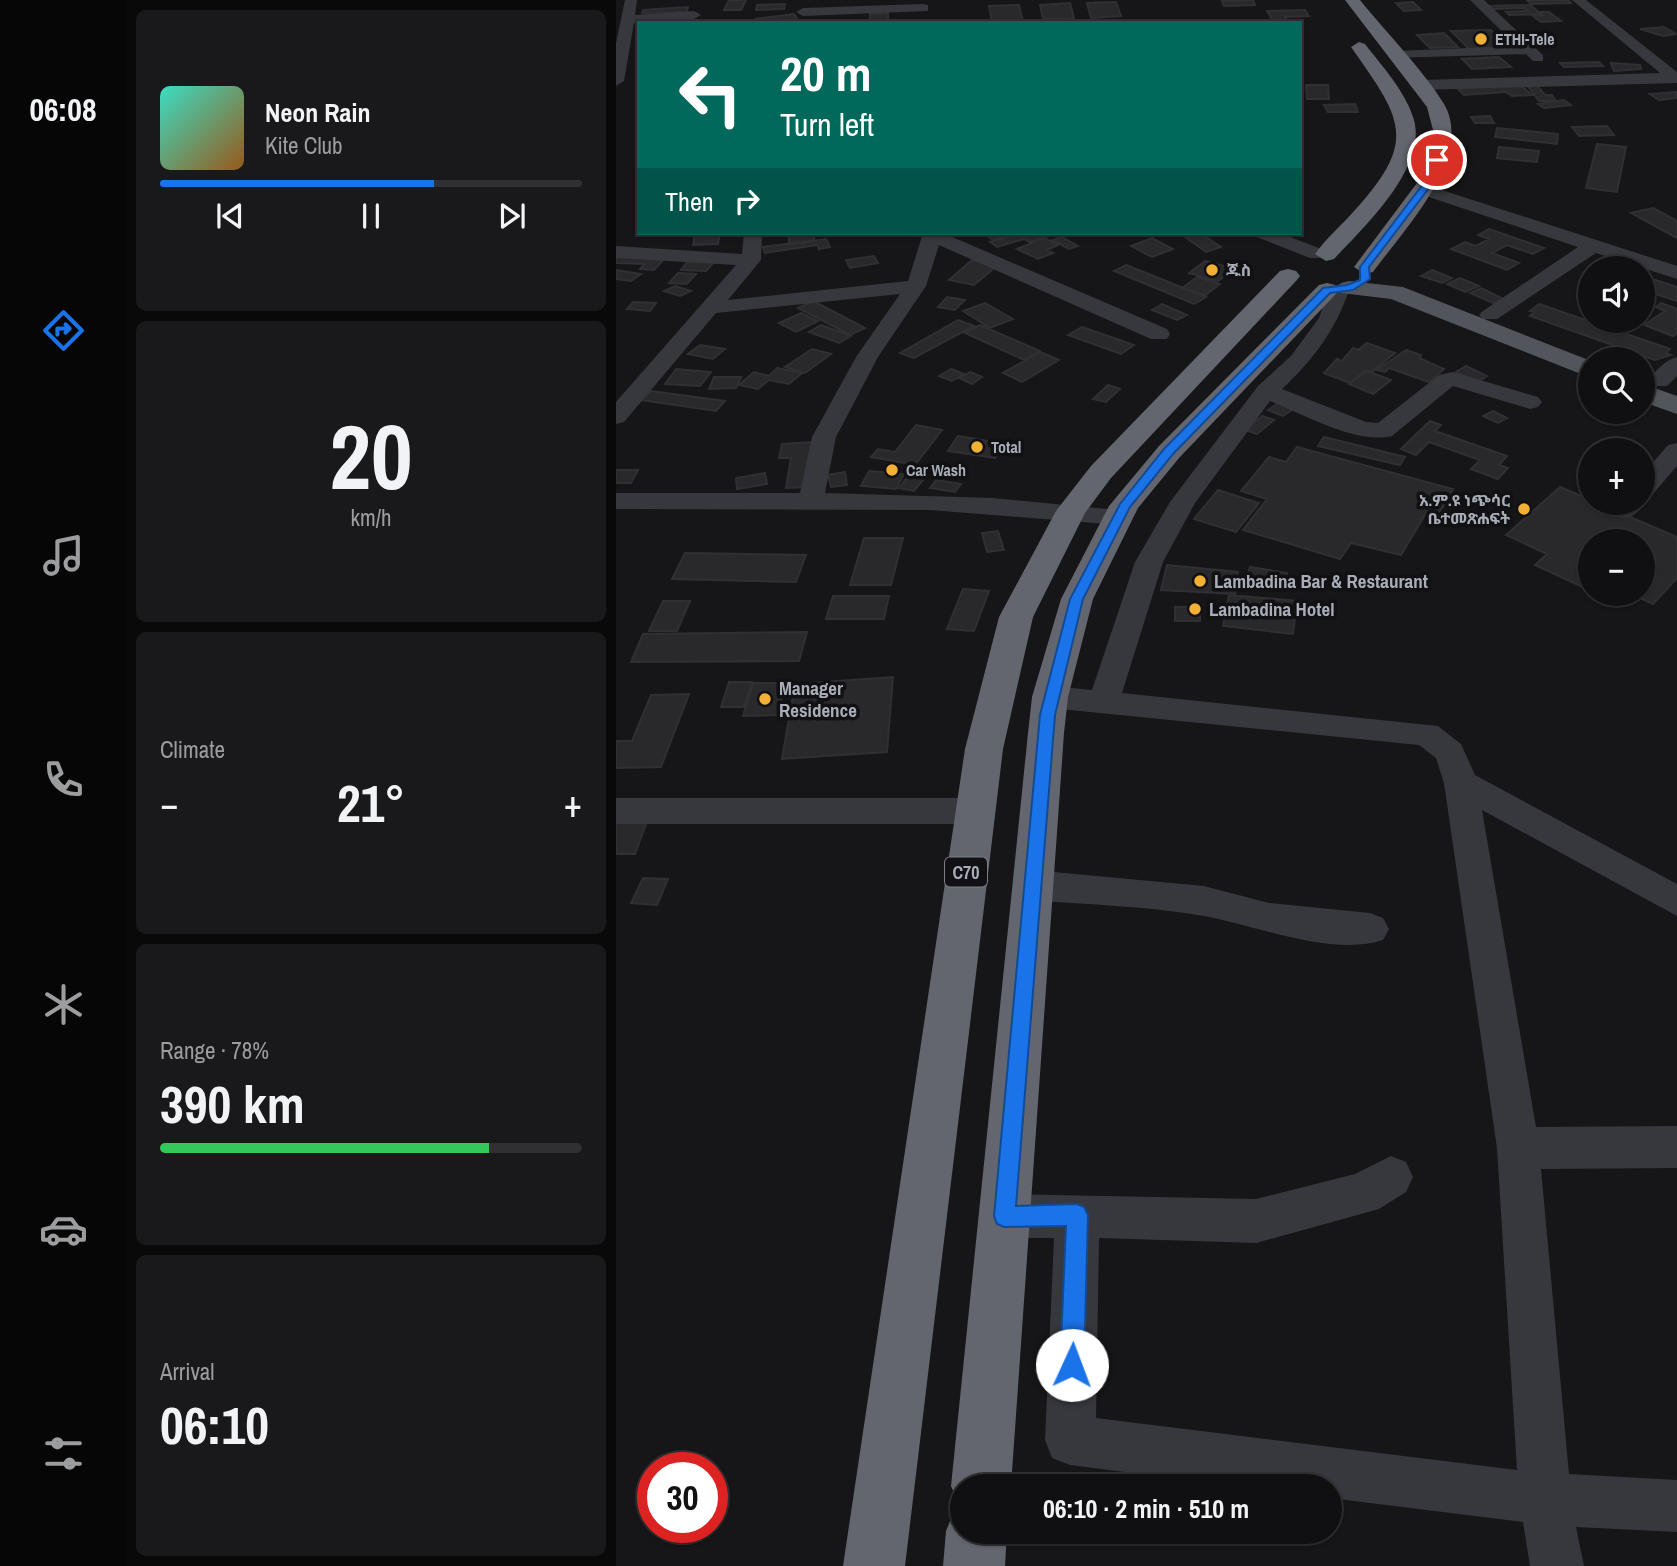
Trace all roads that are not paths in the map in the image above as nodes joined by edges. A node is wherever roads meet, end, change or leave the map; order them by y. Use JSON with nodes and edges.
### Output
{"nodes":[{"id":1,"x":1352,"y":0,"type":"edge"},
{"id":2,"x":1476,"y":0,"type":"edge"},
{"id":3,"x":1578,"y":0,"type":"edge"},
{"id":4,"x":922,"y":4,"type":"edge"},
{"id":5,"x":626,"y":9,"type":"edge"},
{"id":6,"x":803,"y":12,"type":"edge"},
{"id":7,"x":694,"y":15,"type":"dead end"},
{"id":8,"x":1382,"y":38,"type":"junction"},
{"id":9,"x":637,"y":46,"type":"edge"},
{"id":10,"x":620,"y":47,"type":"junction"},
{"id":11,"x":1528,"y":50,"type":"junction"},
{"id":12,"x":1396,"y":55,"type":"junction"},
{"id":13,"x":1676,"y":78,"type":"edge"},
{"id":14,"x":616,"y":81,"type":"edge"},
{"id":15,"x":1562,"y":81,"type":"junction"},
{"id":16,"x":1420,"y":85,"type":"junction"},
{"id":17,"x":1423,"y":189,"type":"junction"},
{"id":18,"x":753,"y":235,"type":"edge"},
{"id":19,"x":932,"y":235,"type":"edge"},
{"id":20,"x":934,"y":235,"type":"edge"},
{"id":21,"x":1260,"y":235,"type":"edge"},
{"id":22,"x":1267,"y":235,"type":"edge"},
{"id":23,"x":1591,"y":247,"type":"junction"},
{"id":24,"x":616,"y":252,"type":"edge"},
{"id":25,"x":751,"y":260,"type":"junction"},
{"id":26,"x":1330,"y":273,"type":"junction"},
{"id":27,"x":1677,"y":273,"type":"edge"},
{"id":28,"x":916,"y":286,"type":"junction"},
{"id":29,"x":707,"y":308,"type":"junction"},
{"id":30,"x":1490,"y":315,"type":"junction"},
{"id":31,"x":1159,"y":334,"type":"dead end"},
{"id":32,"x":1578,"y":350,"type":"edge"},
{"id":33,"x":1578,"y":365,"type":"edge"},
{"id":34,"x":1660,"y":380,"type":"edge"},
{"id":35,"x":1266,"y":391,"type":"junction"},
{"id":36,"x":1530,"y":402,"type":"dead end"},
{"id":37,"x":1677,"y":406,"type":"edge"},
{"id":38,"x":616,"y":417,"type":"edge"},
{"id":39,"x":1677,"y":450,"type":"edge"},
{"id":40,"x":1655,"y":476,"type":"edge"},
{"id":41,"x":811,"y":500,"type":"junction"},
{"id":42,"x":616,"y":501,"type":"edge"},
{"id":43,"x":1071,"y":511,"type":"junction"},
{"id":44,"x":1119,"y":517,"type":"junction"},
{"id":45,"x":1050,"y":697,"type":"junction"},
{"id":46,"x":1103,"y":703,"type":"junction"},
{"id":47,"x":1461,"y":783,"type":"junction"},
{"id":48,"x":616,"y":811,"type":"edge"},
{"id":49,"x":974,"y":811,"type":"junction"},
{"id":50,"x":1032,"y":885,"type":"junction"},
{"id":51,"x":1677,"y":901,"type":"edge"},
{"id":52,"x":1370,"y":929,"type":"dead end"},
{"id":53,"x":1677,"y":1147,"type":"edge"},
{"id":54,"x":1518,"y":1148,"type":"junction"},
{"id":55,"x":1391,"y":1177,"type":"dead end"},
{"id":56,"x":1077,"y":1215,"type":"junction"},
{"id":57,"x":1004,"y":1216,"type":"junction"},
{"id":58,"x":982,"y":1474,"type":"edge"},
{"id":59,"x":1545,"y":1499,"type":"junction"},
{"id":60,"x":1677,"y":1506,"type":"edge"},
{"id":61,"x":976,"y":1544,"type":"edge"},
{"id":62,"x":874,"y":1566,"type":"edge"},
{"id":63,"x":974,"y":1566,"type":"edge"},
{"id":64,"x":1558,"y":1566,"type":"edge"}],
"edges":[{"from":1,"to":8,"type":"highway","number":"C70"},
{"from":2,"to":11,"type":"street"},
{"from":3,"to":13,"type":"street"},
{"from":4,"to":6,"type":"street"},
{"from":5,"to":7,"type":"street"},
{"from":5,"to":10,"type":"street"},
{"from":8,"to":12,"type":"highway","number":"C70"},
{"from":8,"to":26,"type":"highway","number":"C70"},
{"from":9,"to":10,"type":"street"},
{"from":10,"to":14,"type":"street"},
{"from":11,"to":12,"type":"street"},
{"from":11,"to":15,"type":"street"},
{"from":12,"to":16,"type":"highway","number":"C70"},
{"from":13,"to":15,"type":"street"},
{"from":15,"to":16,"type":"street"},
{"from":16,"to":17,"type":"highway","number":"C70"},
{"from":17,"to":23,"type":"street"},
{"from":17,"to":26,"type":"highway","number":"C70"},
{"from":18,"to":25,"type":"street"},
{"from":19,"to":28,"type":"street"},
{"from":20,"to":31,"type":"street"},
{"from":21,"to":26,"type":"street"},
{"from":22,"to":26,"type":"street"},
{"from":23,"to":27,"type":"street"},
{"from":23,"to":30,"type":"street"},
{"from":24,"to":25,"type":"street"},
{"from":25,"to":29,"type":"street"},
{"from":26,"to":30,"type":"main road"},
{"from":26,"to":33,"type":"main road"},
{"from":26,"to":35,"type":"street"},
{"from":26,"to":43,"type":"highway","number":"C70"},
{"from":26,"to":44,"type":"highway","number":"C70"},
{"from":28,"to":29,"type":"street"},
{"from":28,"to":41,"type":"street"},
{"from":29,"to":38,"type":"street"},
{"from":30,"to":32,"type":"main road"},
{"from":34,"to":37,"type":"main road"},
{"from":35,"to":36,"type":"street"},
{"from":35,"to":46,"type":"street"},
{"from":39,"to":40,"type":"street"},
{"from":41,"to":42,"type":"street"},
{"from":41,"to":43,"type":"street"},
{"from":43,"to":44,"type":"street"},
{"from":43,"to":49,"type":"highway","number":"C70"},
{"from":44,"to":45,"type":"highway","number":"C70"},
{"from":45,"to":46,"type":"street"},
{"from":45,"to":50,"type":"highway","number":"C70"},
{"from":46,"to":47,"type":"street"},
{"from":47,"to":51,"type":"street"},
{"from":47,"to":54,"type":"street"},
{"from":48,"to":49,"type":"street"},
{"from":49,"to":62,"type":"highway","number":"C70"},
{"from":50,"to":52,"type":"street"},
{"from":50,"to":57,"type":"highway","number":"C70"},
{"from":53,"to":54,"type":"street"},
{"from":54,"to":59,"type":"street"},
{"from":55,"to":56,"type":"street"},
{"from":56,"to":57,"type":"street"},
{"from":56,"to":59,"type":"street"},
{"from":57,"to":58,"type":"highway","number":"C70"},
{"from":59,"to":60,"type":"street"},
{"from":59,"to":64,"type":"street"},
{"from":61,"to":63,"type":"highway"}]}
